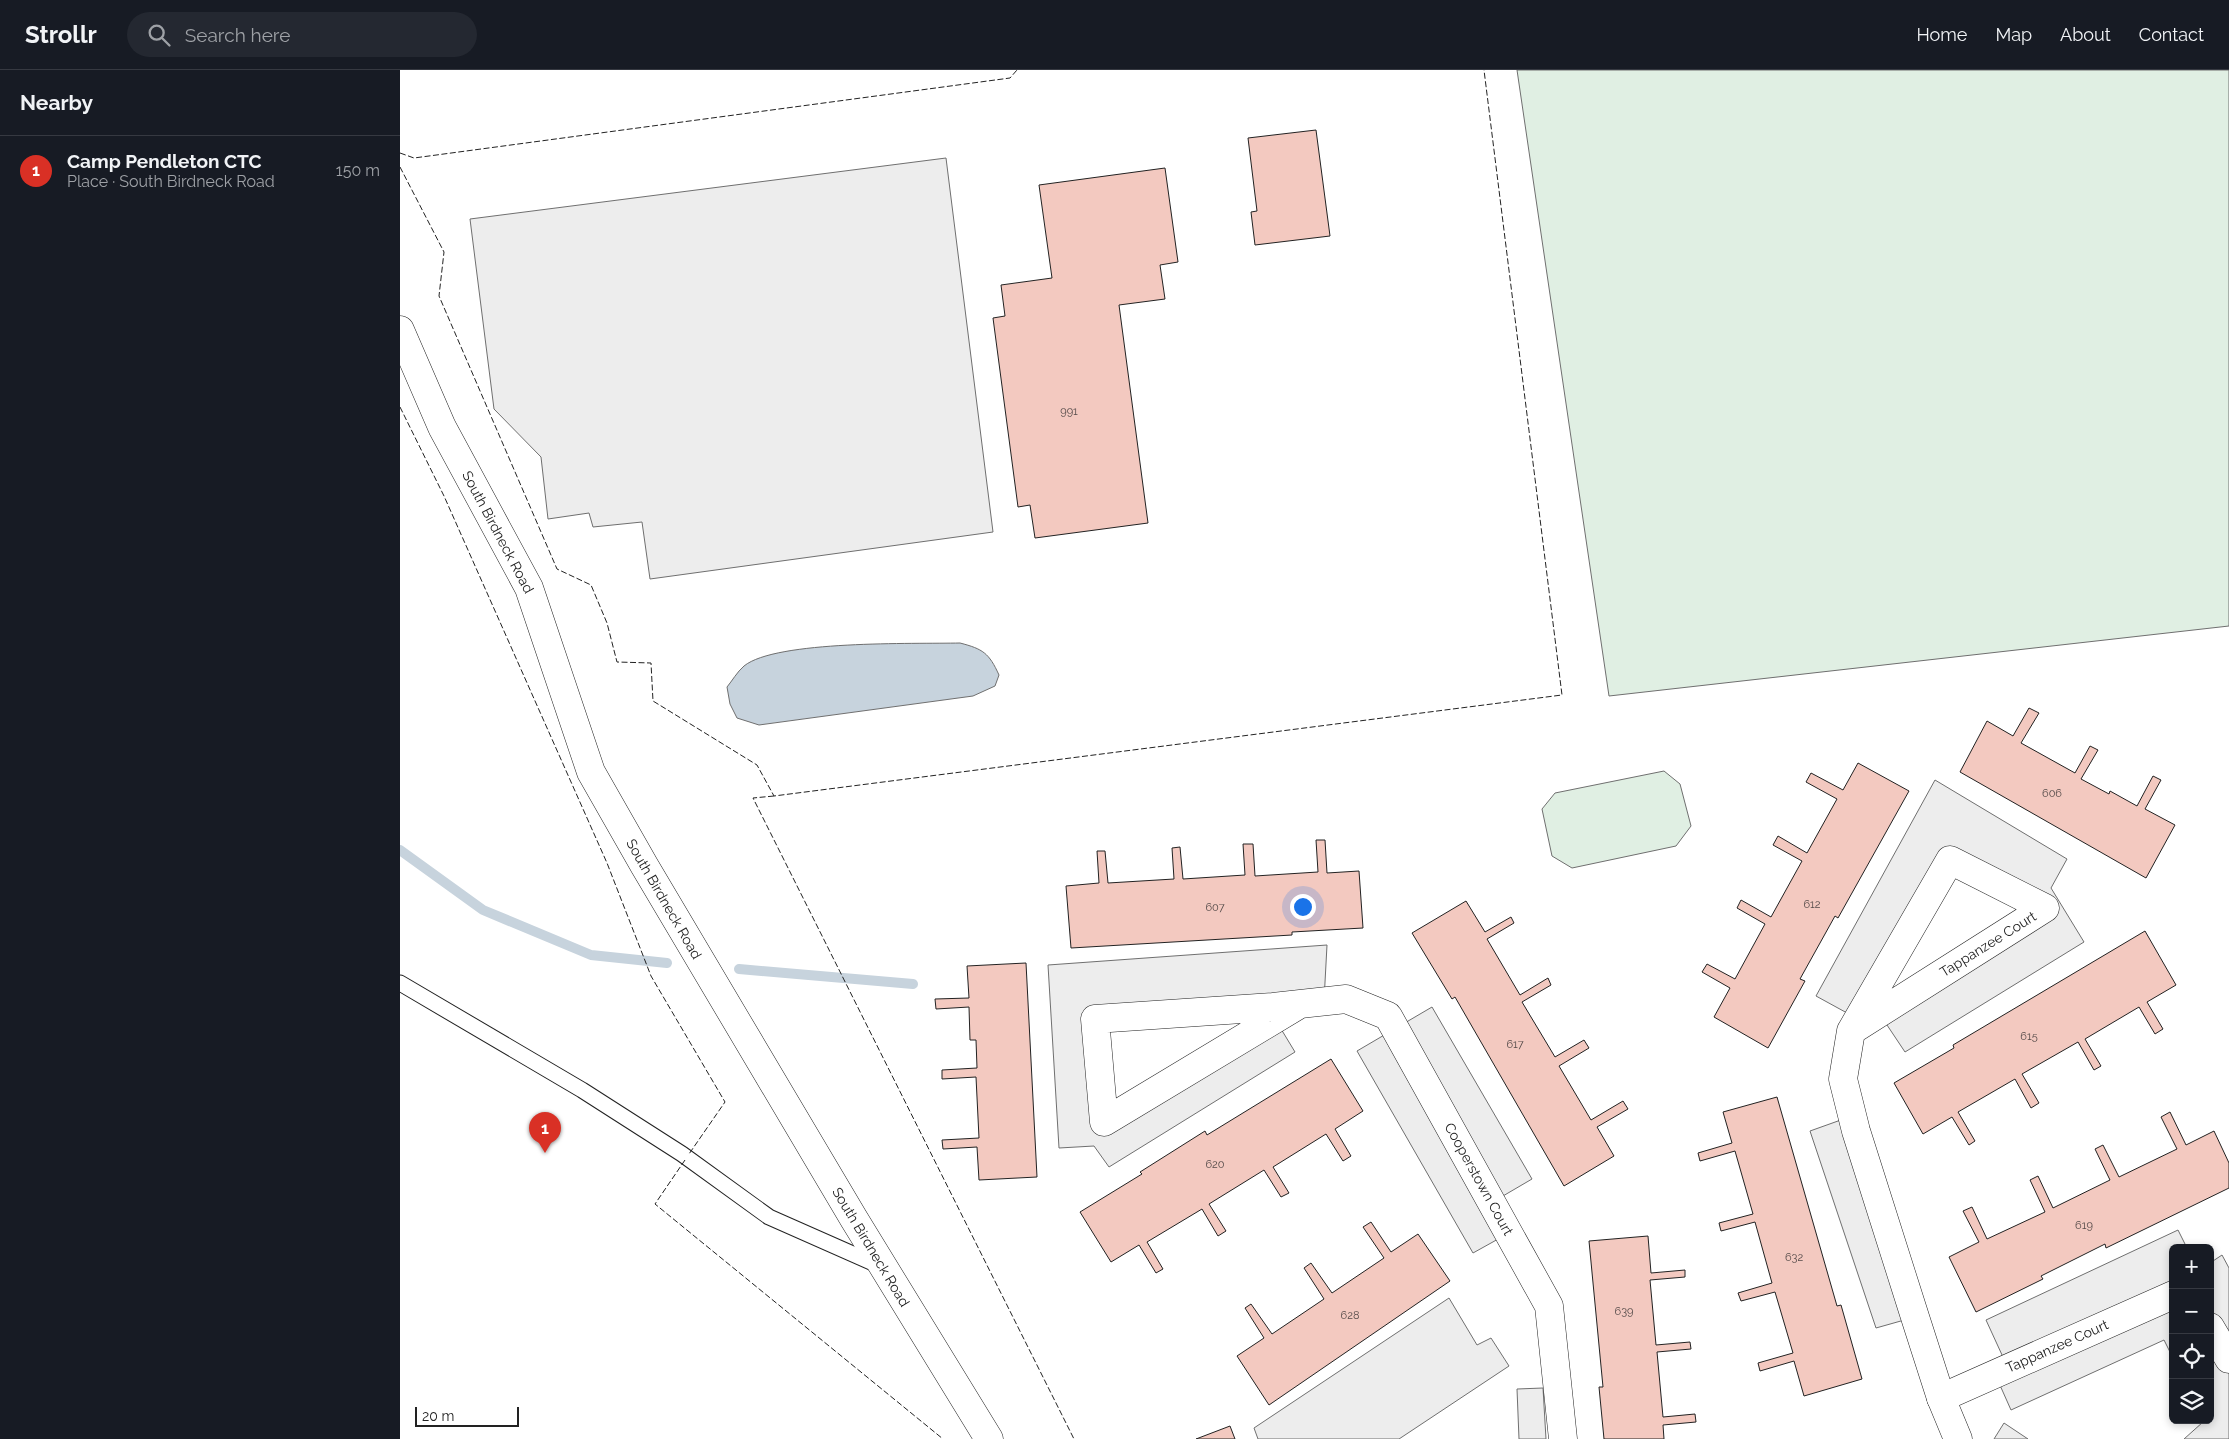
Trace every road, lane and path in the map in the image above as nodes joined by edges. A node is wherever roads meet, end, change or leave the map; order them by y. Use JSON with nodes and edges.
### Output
{"nodes":[{"id":1,"x":400,"y":330,"type":"edge"},
{"id":2,"x":400,"y":982,"type":"edge"},
{"id":3,"x":1300,"y":1004,"type":"junction"},
{"id":4,"x":1851,"y":1031,"type":"junction"},
{"id":5,"x":883,"y":1268,"type":"junction"},
{"id":6,"x":2169,"y":1297,"type":"edge"},
{"id":7,"x":2214,"y":1334,"type":"edge"},
{"id":8,"x":2229,"y":1359,"type":"edge"},
{"id":9,"x":1940,"y":1398,"type":"junction"},
{"id":10,"x":989,"y":1439,"type":"edge"},
{"id":11,"x":1563,"y":1439,"type":"edge"},
{"id":12,"x":1958,"y":1439,"type":"edge"}],
"edges":[{"from":1,"to":5,"type":"street","name":"South Birdneck Road"},
{"from":2,"to":5,"type":"lane"},
{"from":3,"to":3,"type":"street","name":"Cooperstown Court"},
{"from":3,"to":11,"type":"street","name":"Cooperstown Court"},
{"from":4,"to":4,"type":"street","name":"Tappanzee Court"},
{"from":4,"to":9,"type":"street","name":"Tappanzee Court"},
{"from":5,"to":10,"type":"street","name":"South Birdneck Road"},
{"from":6,"to":9,"type":"street","name":"Tappanzee Court"},
{"from":7,"to":8,"type":"street"},
{"from":9,"to":12,"type":"street","name":"Tappanzee Court"}]}
